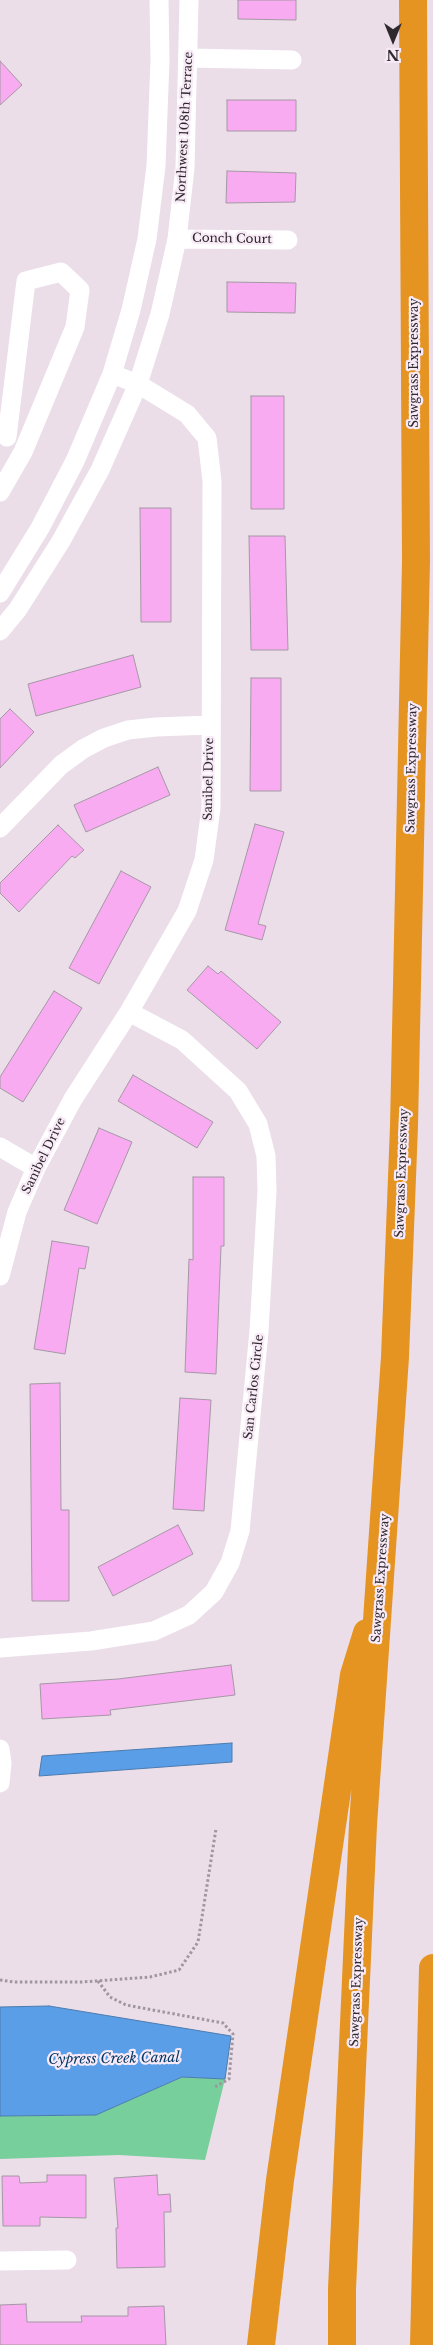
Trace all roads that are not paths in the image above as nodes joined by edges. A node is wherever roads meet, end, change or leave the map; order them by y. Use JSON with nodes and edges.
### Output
{"nodes":[{"id":1,"x":159,"y":0,"type":"edge"},
{"id":2,"x":189,"y":0,"type":"edge"},
{"id":3,"x":413,"y":0,"type":"edge"},
{"id":4,"x":189,"y":58,"type":"junction"},
{"id":5,"x":292,"y":60,"type":"dead end"},
{"id":6,"x":177,"y":239,"type":"junction"},
{"id":7,"x":288,"y":240,"type":"dead end"},
{"id":8,"x":112,"y":374,"type":"junction"},
{"id":9,"x":138,"y":384,"type":"junction"},
{"id":10,"x":3,"y":437,"type":"edge"},
{"id":11,"x":23,"y":452,"type":"junction"},
{"id":12,"x":0,"y":492,"type":"edge"},
{"id":13,"x":0,"y":593,"type":"edge"},
{"id":14,"x":0,"y":631,"type":"edge"},
{"id":15,"x":210,"y":725,"type":"junction"},
{"id":16,"x":0,"y":828,"type":"edge"},
{"id":17,"x":129,"y":1012,"type":"junction"},
{"id":18,"x":0,"y":1146,"type":"edge"},
{"id":19,"x":36,"y":1168,"type":"junction"},
{"id":20,"x":0,"y":1276,"type":"edge"},
{"id":21,"x":381,"y":1589,"type":"junction"},
{"id":22,"x":0,"y":1648,"type":"edge"},
{"id":23,"x":0,"y":1749,"type":"edge"},
{"id":24,"x":0,"y":1783,"type":"edge"},
{"id":25,"x":433,"y":1968,"type":"edge"},
{"id":26,"x":68,"y":2260,"type":"dead end"},
{"id":27,"x":0,"y":2261,"type":"edge"},
{"id":28,"x":261,"y":2345,"type":"edge"},
{"id":29,"x":342,"y":2345,"type":"edge"},
{"id":30,"x":424,"y":2345,"type":"edge"}],
"edges":[{"from":1,"to":8,"type":"street"},
{"from":2,"to":4,"type":"street","name":"Northwest 108th Terrace"},
{"from":3,"to":21,"type":"highway","name":"Sawgrass Expressway"},
{"from":4,"to":5,"type":"street"},
{"from":4,"to":6,"type":"street","name":"Northwest 108th Terrace"},
{"from":6,"to":7,"type":"street","name":"Conch Court"},
{"from":6,"to":9,"type":"street","name":"Northwest 108th Terrace"},
{"from":8,"to":9,"type":"street","name":"Sanibel Drive"},
{"from":8,"to":13,"type":"street"},
{"from":9,"to":14,"type":"street","name":"Northwest 108th Terrace"},
{"from":9,"to":15,"type":"street","name":"Sanibel Drive"},
{"from":10,"to":11,"type":"street"},
{"from":10,"to":11,"type":"street"},
{"from":11,"to":12,"type":"street"},
{"from":15,"to":16,"type":"street"},
{"from":15,"to":17,"type":"street","name":"Sanibel Drive"},
{"from":17,"to":19,"type":"street","name":"Sanibel Drive"},
{"from":17,"to":22,"type":"street","name":"San Carlos Circle"},
{"from":18,"to":19,"type":"street"},
{"from":19,"to":20,"type":"street","name":"Sanibel Drive"},
{"from":21,"to":28,"type":"highway"},
{"from":21,"to":29,"type":"highway","name":"Sawgrass Expressway"},
{"from":23,"to":24,"type":"street"},
{"from":25,"to":30,"type":"highway"},
{"from":26,"to":27,"type":"street"}]}
